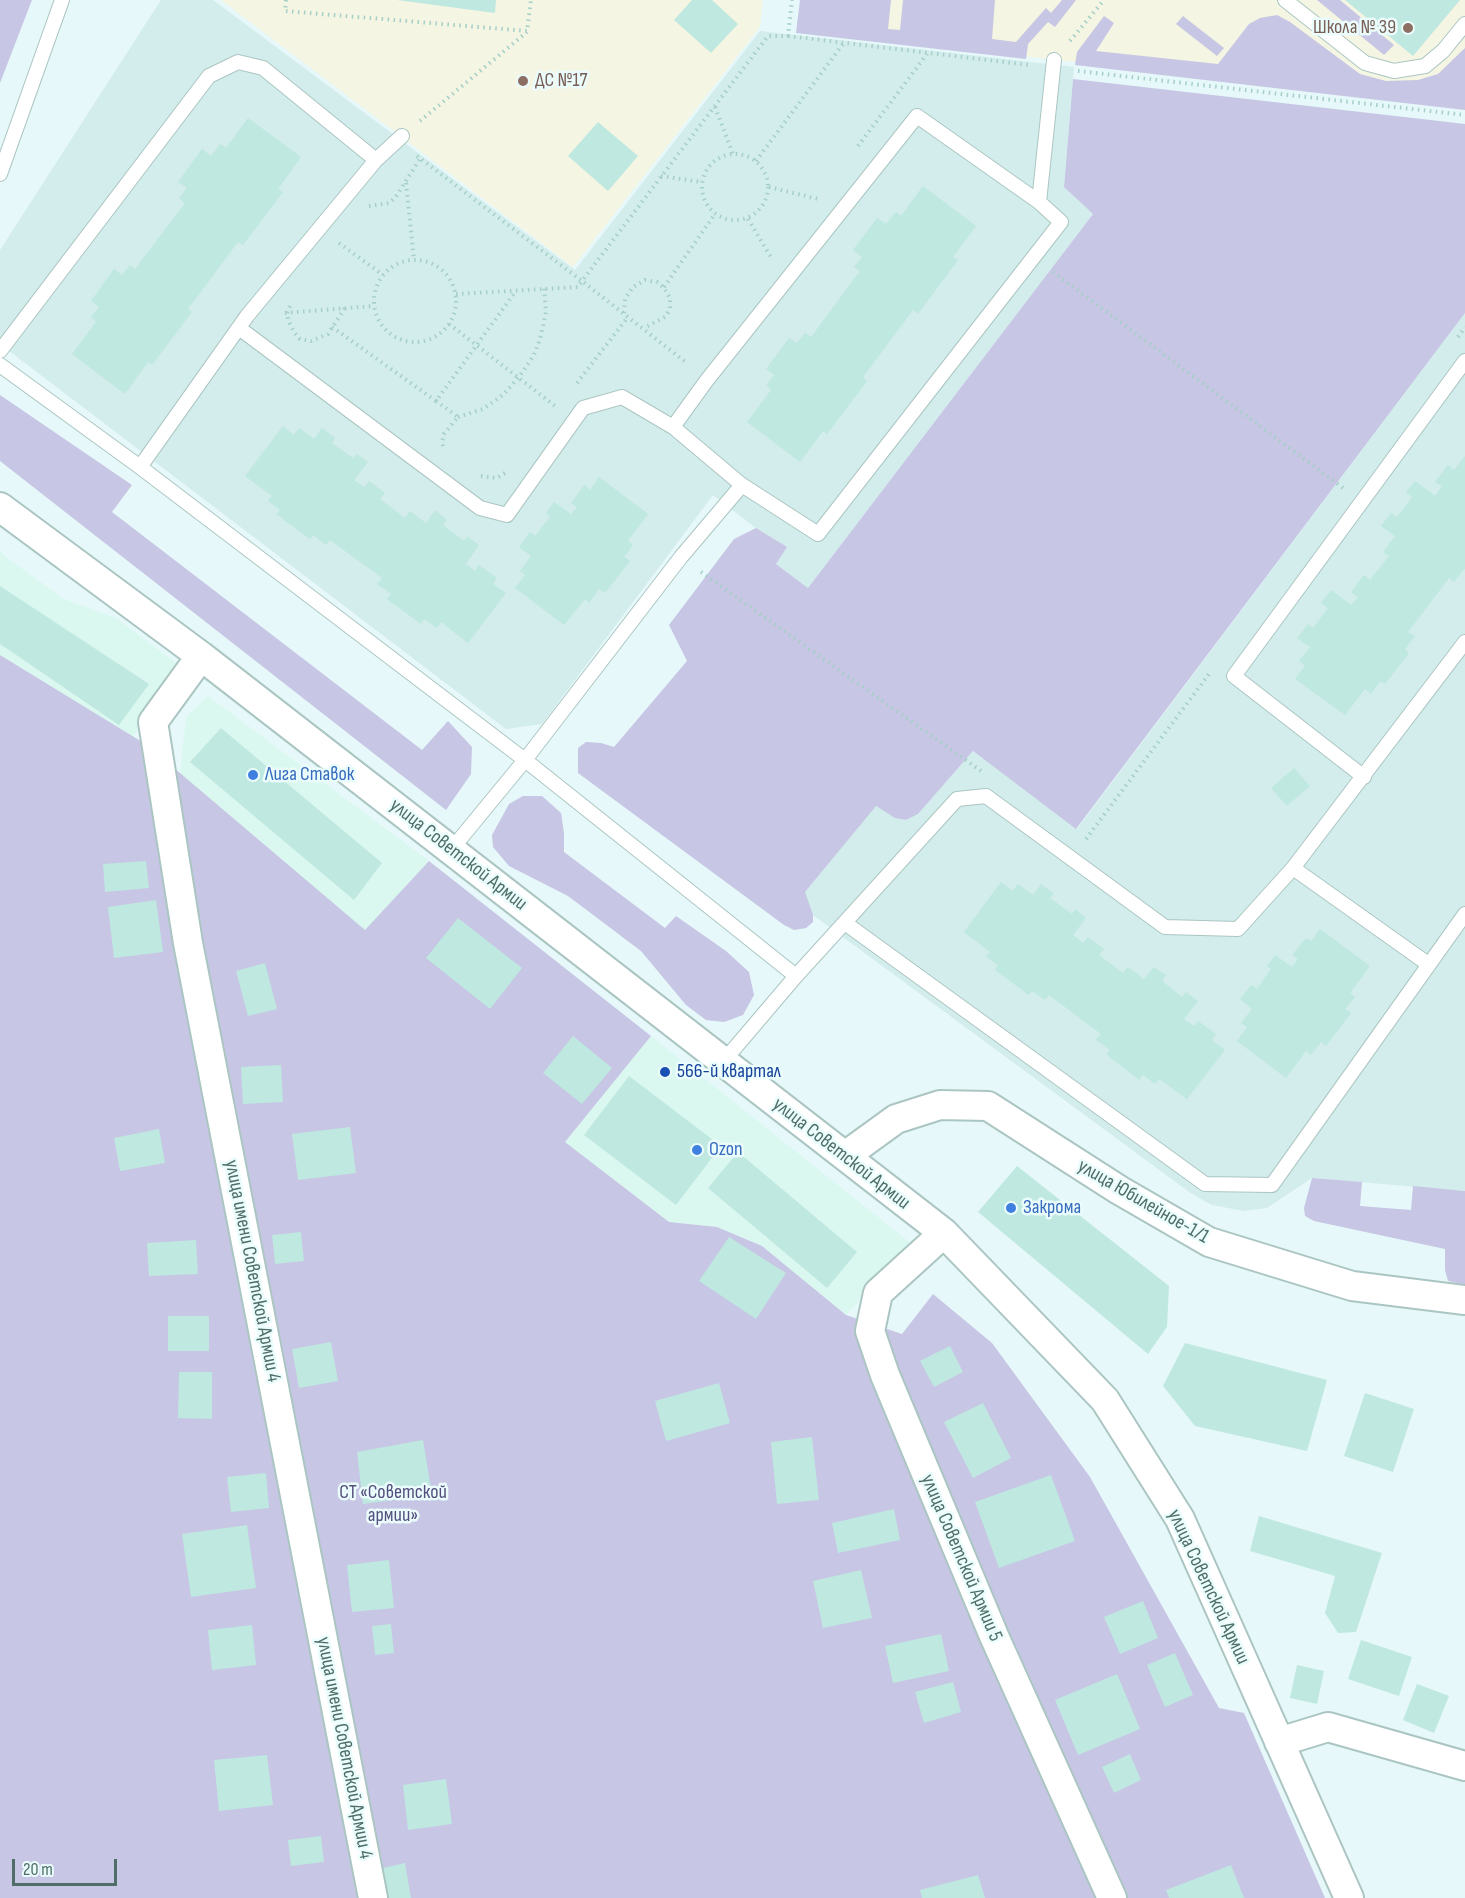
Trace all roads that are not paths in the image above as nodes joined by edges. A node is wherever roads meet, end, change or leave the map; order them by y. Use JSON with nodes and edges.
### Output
{"nodes":[{"id":1,"x":62,"y":0,"type":"edge"},
{"id":2,"x":1285,"y":0,"type":"edge"},
{"id":3,"x":1465,"y":24,"type":"edge"},
{"id":4,"x":1054,"y":64,"type":"road end"},
{"id":5,"x":0,"y":133,"type":"edge"},
{"id":6,"x":399,"y":139,"type":"road end"},
{"id":7,"x":12,"y":142,"type":"junction"},
{"id":8,"x":376,"y":160,"type":"junction"},
{"id":9,"x":0,"y":174,"type":"edge"},
{"id":10,"x":1039,"y":202,"type":"junction"},
{"id":11,"x":238,"y":328,"type":"junction"},
{"id":12,"x":0,"y":351,"type":"edge"},
{"id":13,"x":1465,"y":361,"type":"edge"},
{"id":14,"x":0,"y":365,"type":"edge"},
{"id":15,"x":673,"y":427,"type":"junction"},
{"id":16,"x":140,"y":467,"type":"junction"},
{"id":17,"x":741,"y":485,"type":"junction"},
{"id":18,"x":0,"y":507,"type":"edge"},
{"id":19,"x":1465,"y":642,"type":"edge"},
{"id":20,"x":201,"y":656,"type":"junction"},
{"id":21,"x":525,"y":760,"type":"junction"},
{"id":22,"x":1364,"y":777,"type":"junction"},
{"id":23,"x":451,"y":850,"type":"junction"},
{"id":24,"x":1293,"y":868,"type":"junction"},
{"id":25,"x":1465,"y":914,"type":"edge"},
{"id":26,"x":845,"y":923,"type":"junction"},
{"id":27,"x":1428,"y":964,"type":"junction"},
{"id":28,"x":796,"y":976,"type":"junction"},
{"id":29,"x":722,"y":1063,"type":"junction"},
{"id":30,"x":844,"y":1156,"type":"junction"},
{"id":31,"x":944,"y":1233,"type":"junction"},
{"id":32,"x":1465,"y":1300,"type":"edge"},
{"id":33,"x":1279,"y":1742,"type":"junction"},
{"id":34,"x":1465,"y":1766,"type":"edge"},
{"id":35,"x":373,"y":1898,"type":"edge"},
{"id":36,"x":1112,"y":1898,"type":"edge"},
{"id":37,"x":1349,"y":1898,"type":"edge"}],
"edges":[{"from":1,"to":7,"type":"lane"},
{"from":2,"to":3,"type":"lane"},
{"from":4,"to":10,"type":"lane"},
{"from":5,"to":7,"type":"lane"},
{"from":6,"to":8,"type":"lane"},
{"from":7,"to":9,"type":"lane"},
{"from":8,"to":11,"type":"lane"},
{"from":8,"to":12,"type":"lane"},
{"from":10,"to":15,"type":"lane"},
{"from":10,"to":17,"type":"lane"},
{"from":11,"to":15,"type":"lane"},
{"from":11,"to":16,"type":"lane"},
{"from":13,"to":22,"type":"lane"},
{"from":14,"to":16,"type":"lane"},
{"from":15,"to":17,"type":"lane"},
{"from":16,"to":21,"type":"lane"},
{"from":17,"to":21,"type":"lane"},
{"from":18,"to":20,"type":"street","name":"улица Советской Армии"},
{"from":19,"to":22,"type":"lane"},
{"from":20,"to":23,"type":"street","name":"улица Советской Армии"},
{"from":20,"to":35,"type":"street","name":"улица имени Советской Армии 4"},
{"from":21,"to":23,"type":"lane"},
{"from":21,"to":28,"type":"lane"},
{"from":22,"to":24,"type":"lane"},
{"from":23,"to":29,"type":"street","name":"улица Советской Армии"},
{"from":24,"to":26,"type":"lane"},
{"from":24,"to":27,"type":"lane"},
{"from":25,"to":27,"type":"lane"},
{"from":26,"to":27,"type":"lane"},
{"from":26,"to":28,"type":"lane"},
{"from":28,"to":29,"type":"lane"},
{"from":29,"to":30,"type":"street","name":"улица Советской Армии"},
{"from":30,"to":31,"type":"street","name":"улица Советской Армии"},
{"from":30,"to":32,"type":"street","name":"улица Юбилейное-1/1"},
{"from":31,"to":33,"type":"street","name":"улица Советской Армии"},
{"from":31,"to":36,"type":"street","name":"улица Советской Армии 5"},
{"from":33,"to":34,"type":"street"},
{"from":33,"to":37,"type":"street","name":"улица Советской Армии"}]}
